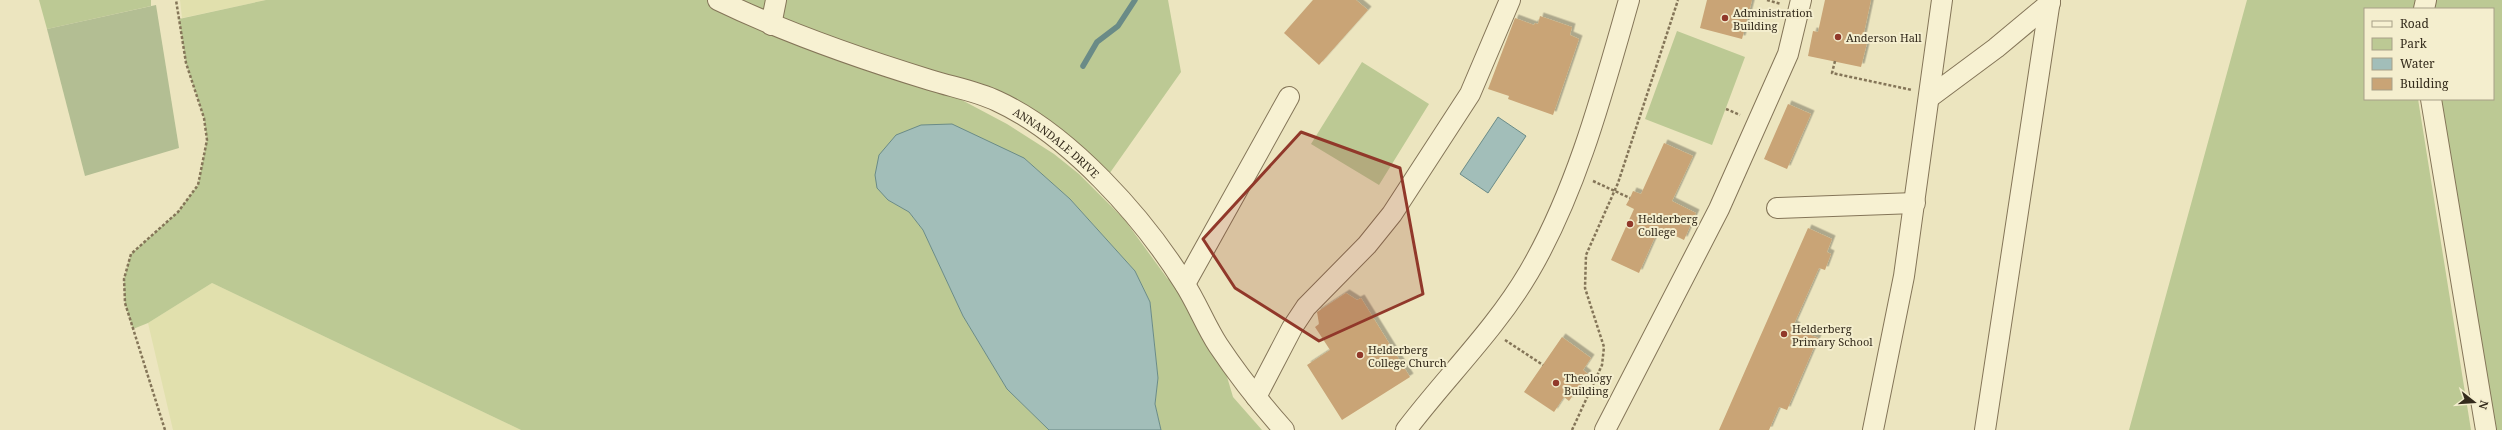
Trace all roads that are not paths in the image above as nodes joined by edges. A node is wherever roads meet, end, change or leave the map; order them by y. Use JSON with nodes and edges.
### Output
{"nodes":[{"id":1,"x":718,"y":0,"type":"edge"},
{"id":2,"x":776,"y":0,"type":"edge"},
{"id":3,"x":1510,"y":0,"type":"edge"},
{"id":4,"x":1629,"y":0,"type":"edge"},
{"id":5,"x":1801,"y":0,"type":"edge"},
{"id":6,"x":1942,"y":0,"type":"edge"},
{"id":7,"x":2050,"y":2,"type":"edge"},
{"id":8,"x":771,"y":25,"type":"junction"},
{"id":9,"x":1930,"y":95,"type":"junction"},
{"id":10,"x":1289,"y":97,"type":"dead end"},
{"id":11,"x":2431,"y":100,"type":"edge"},
{"id":12,"x":1915,"y":203,"type":"junction"},
{"id":13,"x":1777,"y":208,"type":"dead end"},
{"id":14,"x":1185,"y":284,"type":"junction"},
{"id":15,"x":1256,"y":398,"type":"junction"},
{"id":16,"x":1284,"y":430,"type":"edge"},
{"id":17,"x":1406,"y":430,"type":"edge"},
{"id":18,"x":1605,"y":430,"type":"edge"},
{"id":19,"x":1873,"y":430,"type":"edge"},
{"id":20,"x":1985,"y":430,"type":"edge"},
{"id":21,"x":2486,"y":430,"type":"edge"}],
"edges":[{"from":1,"to":8,"type":"street","name":"ANNANDALE DRIVE"},
{"from":2,"to":8,"type":"street"},
{"from":3,"to":15,"type":"street"},
{"from":4,"to":17,"type":"street"},
{"from":5,"to":18,"type":"street"},
{"from":6,"to":9,"type":"street"},
{"from":7,"to":9,"type":"street"},
{"from":7,"to":20,"type":"street"},
{"from":8,"to":14,"type":"street","name":"ANNANDALE DRIVE"},
{"from":9,"to":12,"type":"street"},
{"from":10,"to":14,"type":"street"},
{"from":11,"to":21,"type":"street"},
{"from":12,"to":13,"type":"street"},
{"from":12,"to":19,"type":"street"},
{"from":14,"to":15,"type":"street","name":"ANNANDALE DRIVE"},
{"from":15,"to":16,"type":"street","name":"ANNANDALE DRIVE"}]}
